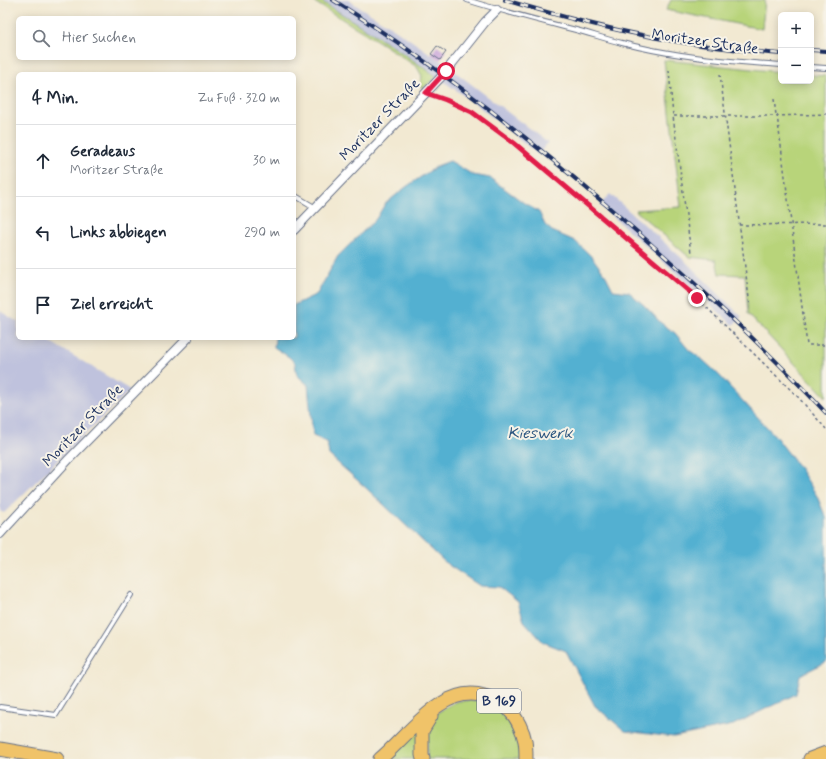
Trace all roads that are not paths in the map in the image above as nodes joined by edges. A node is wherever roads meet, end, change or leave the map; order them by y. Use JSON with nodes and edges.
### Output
{"nodes":[{"id":1,"x":467,"y":0,"type":"edge"},
{"id":2,"x":496,"y":10,"type":"junction"},
{"id":3,"x":778,"y":65,"type":"edge"},
{"id":4,"x":814,"y":67,"type":"edge"},
{"id":5,"x":826,"y":68,"type":"edge"},
{"id":6,"x":296,"y":196,"type":"edge"},
{"id":7,"x":316,"y":208,"type":"junction"},
{"id":8,"x":296,"y":228,"type":"edge"},
{"id":9,"x":186,"y":340,"type":"edge"},
{"id":10,"x":0,"y":534,"type":"edge"},
{"id":11,"x":131,"y":595,"type":"dead end"},
{"id":12,"x":0,"y":707,"type":"edge"},
{"id":13,"x":437,"y":707,"type":"junction"},
{"id":14,"x":0,"y":749,"type":"edge"},
{"id":15,"x":826,"y":753,"type":"edge"},
{"id":16,"x":57,"y":759,"type":"edge"},
{"id":17,"x":380,"y":759,"type":"edge"},
{"id":18,"x":423,"y":759,"type":"edge"},
{"id":19,"x":526,"y":759,"type":"edge"},
{"id":20,"x":810,"y":759,"type":"edge"}],
"edges":[{"from":1,"to":2,"type":"lane"},
{"from":2,"to":3,"type":"lane","name":"Moritzer Straße"},
{"from":2,"to":7,"type":"street","name":"Moritzer Straße"},
{"from":4,"to":5,"type":"lane"},
{"from":6,"to":7,"type":"lane"},
{"from":7,"to":8,"type":"street","name":"Moritzer Straße"},
{"from":9,"to":10,"type":"street","name":"Moritzer Straße"},
{"from":11,"to":12,"type":"lane"},
{"from":13,"to":17,"type":"highway","number":"B 169"},
{"from":13,"to":18,"type":"highway","number":"B 169"},
{"from":13,"to":19,"type":"highway","number":"B 169"},
{"from":14,"to":16,"type":"highway"},
{"from":15,"to":20,"type":"highway"}]}
